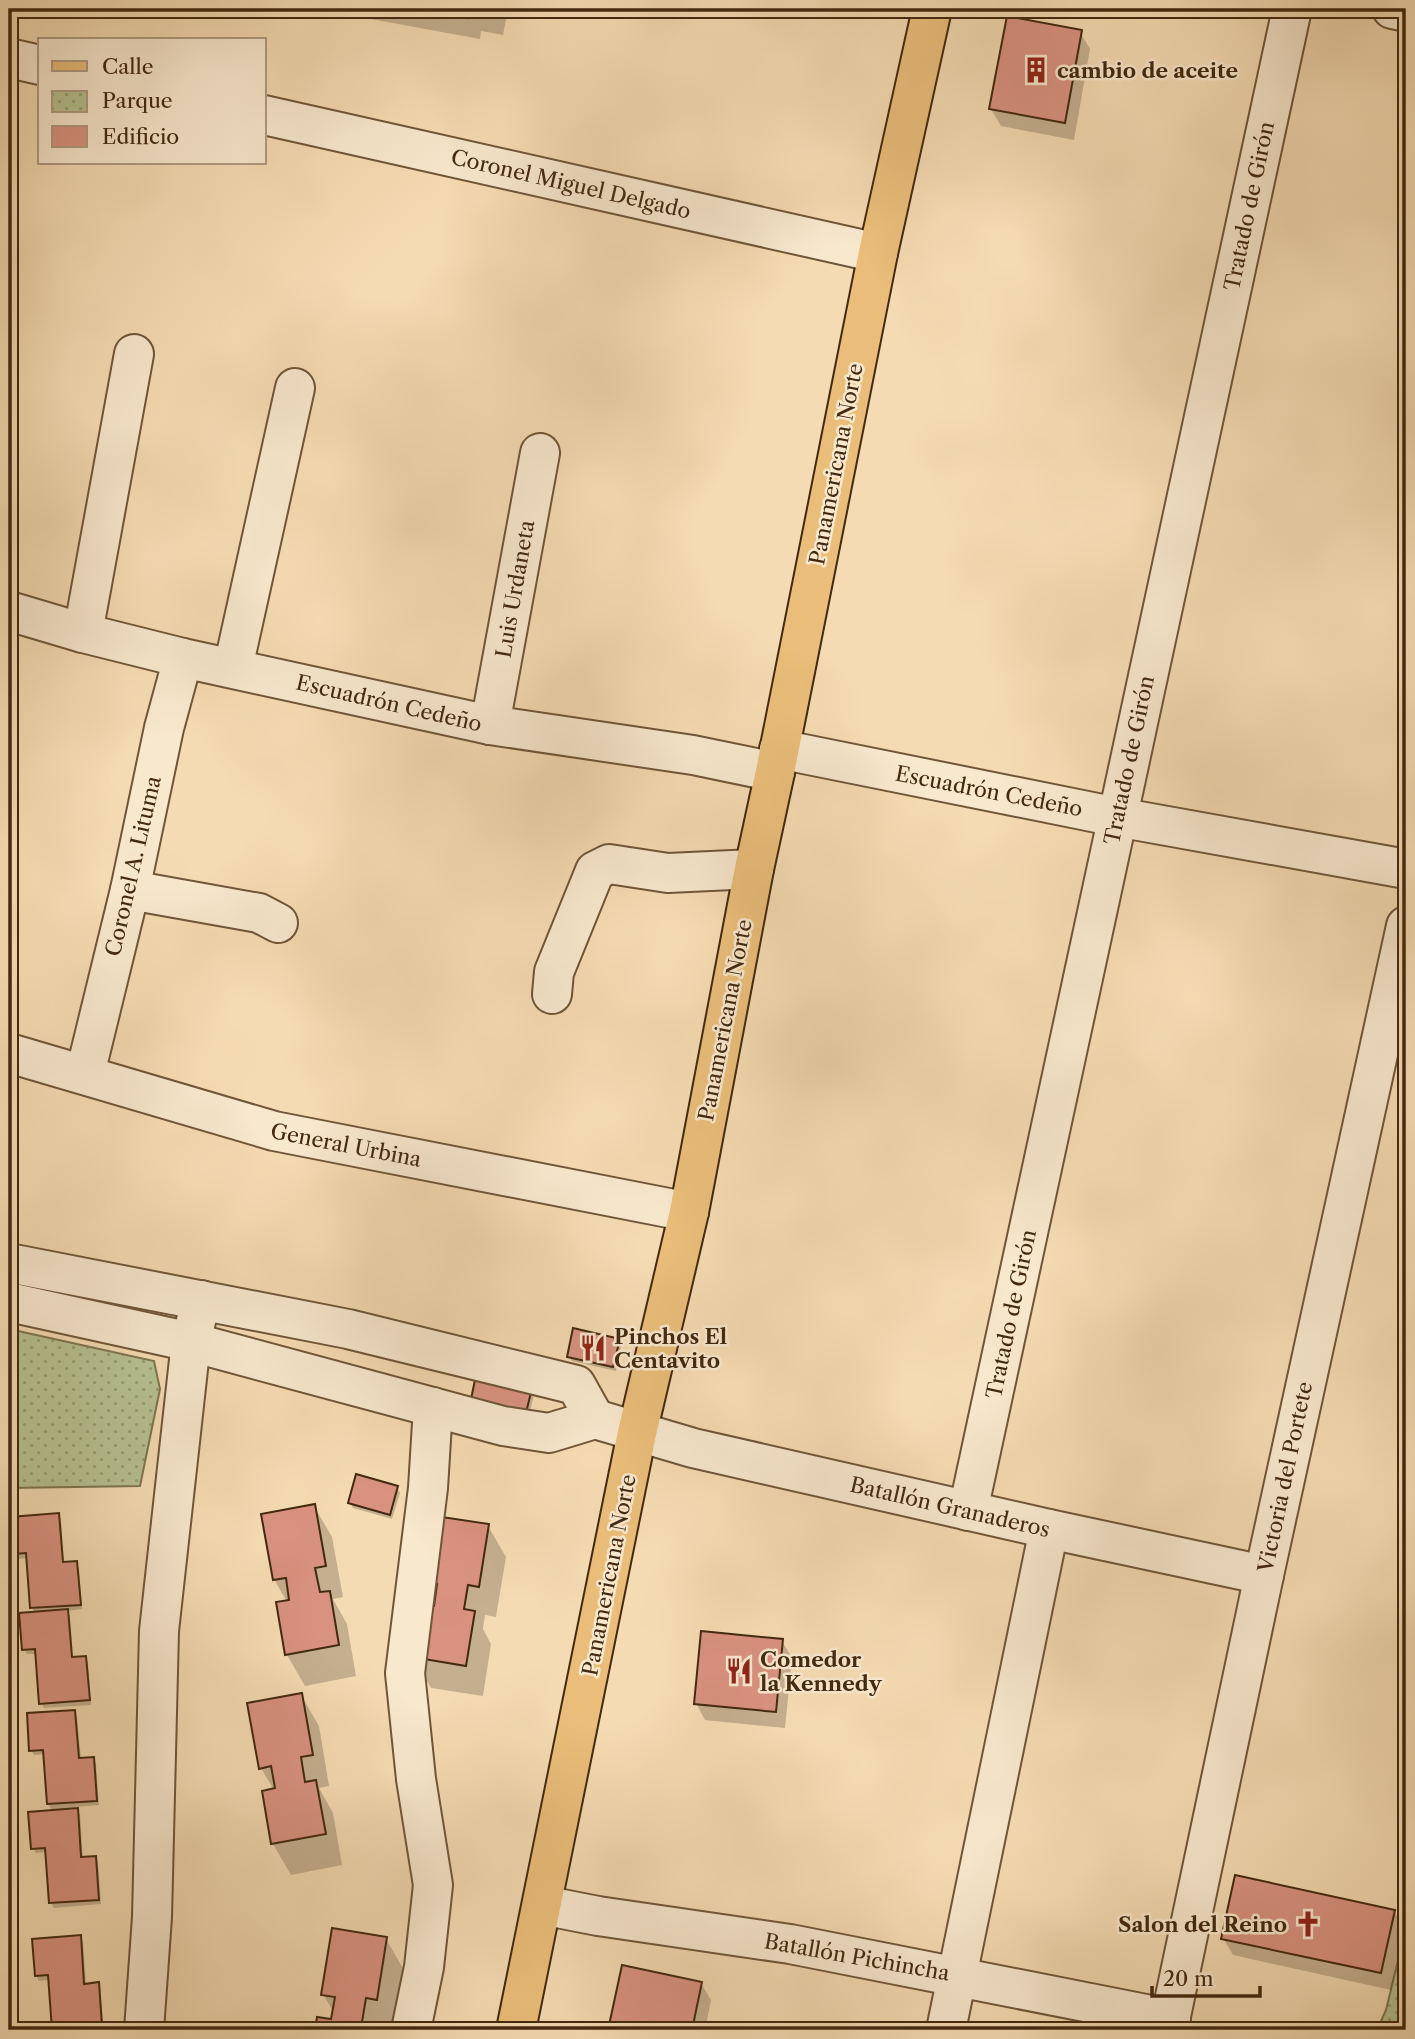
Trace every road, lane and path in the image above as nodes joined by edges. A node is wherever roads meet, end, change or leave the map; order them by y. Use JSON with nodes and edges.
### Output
{"nodes":[{"id":1,"x":932,"y":9,"type":"edge"},
{"id":2,"x":1292,"y":9,"type":"edge"},
{"id":3,"x":1392,"y":9,"type":"edge"},
{"id":4,"x":1406,"y":12,"type":"edge"},
{"id":5,"x":9,"y":58,"type":"edge"},
{"id":6,"x":38,"y":65,"type":"edge"},
{"id":7,"x":266,"y":115,"type":"edge"},
{"id":8,"x":878,"y":253,"type":"junction"},
{"id":9,"x":134,"y":354,"type":"dead end"},
{"id":10,"x":295,"y":388,"type":"dead end"},
{"id":11,"x":540,"y":453,"type":"dead end"},
{"id":12,"x":9,"y":611,"type":"edge"},
{"id":13,"x":83,"y":633,"type":"junction"},
{"id":14,"x":183,"y":658,"type":"junction"},
{"id":15,"x":233,"y":668,"type":"junction"},
{"id":16,"x":490,"y":725,"type":"junction"},
{"id":17,"x":777,"y":761,"type":"junction"},
{"id":18,"x":1117,"y":817,"type":"junction"},
{"id":19,"x":754,"y":869,"type":"junction"},
{"id":20,"x":1406,"y":869,"type":"edge"},
{"id":21,"x":130,"y":890,"type":"junction"},
{"id":22,"x":278,"y":923,"type":"dead end"},
{"id":23,"x":1406,"y":926,"type":"edge"},
{"id":24,"x":552,"y":994,"type":"dead end"},
{"id":25,"x":9,"y":1053,"type":"edge"},
{"id":26,"x":85,"y":1074,"type":"junction"},
{"id":27,"x":689,"y":1212,"type":"junction"},
{"id":28,"x":9,"y":1264,"type":"edge"},
{"id":29,"x":201,"y":1300,"type":"junction"},
{"id":30,"x":9,"y":1303,"type":"edge"},
{"id":31,"x":366,"y":1334,"type":"junction"},
{"id":32,"x":191,"y":1342,"type":"junction"},
{"id":33,"x":352,"y":1385,"type":"junction"},
{"id":34,"x":433,"y":1407,"type":"junction"},
{"id":35,"x":596,"y":1419,"type":"junction"},
{"id":36,"x":637,"y":1433,"type":"junction"},
{"id":37,"x":968,"y":1511,"type":"junction"},
{"id":38,"x":1049,"y":1529,"type":"junction"},
{"id":39,"x":1264,"y":1575,"type":"junction"},
{"id":40,"x":542,"y":1905,"type":"junction"},
{"id":41,"x":957,"y":1976,"type":"junction"},
{"id":42,"x":1170,"y":2025,"type":"edge"},
{"id":43,"x":144,"y":2030,"type":"edge"},
{"id":44,"x":411,"y":2030,"type":"edge"},
{"id":45,"x":516,"y":2030,"type":"edge"},
{"id":46,"x":946,"y":2030,"type":"edge"}],
"edges":[{"from":1,"to":8,"type":"main road","name":"Panamericana Norte"},
{"from":2,"to":18,"type":"street","name":"Tratado de Girón"},
{"from":3,"to":4,"type":"street"},
{"from":5,"to":6,"type":"street"},
{"from":7,"to":8,"type":"street","name":"Coronel Miguel Delgado"},
{"from":8,"to":17,"type":"main road","name":"Panamericana Norte"},
{"from":9,"to":13,"type":"street"},
{"from":10,"to":15,"type":"street"},
{"from":11,"to":16,"type":"street","name":"Luis Urdaneta"},
{"from":12,"to":13,"type":"street","name":"Escuadrón Cedeño"},
{"from":13,"to":14,"type":"street","name":"Escuadrón Cedeño"},
{"from":14,"to":15,"type":"street","name":"Escuadrón Cedeño"},
{"from":14,"to":21,"type":"street","name":"Coronel A. Lituma"},
{"from":15,"to":16,"type":"street","name":"Escuadrón Cedeño"},
{"from":16,"to":17,"type":"street","name":"Escuadrón Cedeño"},
{"from":17,"to":18,"type":"street","name":"Escuadrón Cedeño"},
{"from":17,"to":19,"type":"main road","name":"Panamericana Norte"},
{"from":18,"to":20,"type":"street","name":"Escuadrón Cedeño"},
{"from":18,"to":37,"type":"street","name":"Tratado de Girón"},
{"from":19,"to":24,"type":"street"},
{"from":19,"to":27,"type":"main road","name":"Panamericana Norte"},
{"from":21,"to":22,"type":"street"},
{"from":21,"to":26,"type":"street","name":"Coronel A. Lituma"},
{"from":23,"to":39,"type":"street","name":"Victoria del Portete"},
{"from":25,"to":26,"type":"street","name":"General Urbina"},
{"from":26,"to":27,"type":"street","name":"General Urbina"},
{"from":27,"to":36,"type":"main road","name":"Panamericana Norte"},
{"from":28,"to":29,"type":"street"},
{"from":29,"to":31,"type":"street"},
{"from":29,"to":32,"type":"street"},
{"from":30,"to":32,"type":"street"},
{"from":31,"to":33,"type":"street"},
{"from":31,"to":35,"type":"street"},
{"from":32,"to":33,"type":"street"},
{"from":32,"to":43,"type":"street"},
{"from":33,"to":34,"type":"street"},
{"from":34,"to":35,"type":"street"},
{"from":34,"to":44,"type":"street"},
{"from":35,"to":36,"type":"street","name":"Batallón Granaderos"},
{"from":36,"to":37,"type":"street","name":"Batallón Granaderos"},
{"from":36,"to":40,"type":"main road","name":"Panamericana Norte"},
{"from":37,"to":38,"type":"street","name":"Batallón Granaderos"},
{"from":38,"to":39,"type":"street","name":"Batallón Granaderos"},
{"from":38,"to":41,"type":"street"},
{"from":39,"to":42,"type":"street","name":"Victoria del Portete"},
{"from":40,"to":41,"type":"street","name":"Batallón Pichincha"},
{"from":40,"to":45,"type":"main road","name":"Panamericana Norte"},
{"from":41,"to":42,"type":"street","name":"Batallón Pichincha"},
{"from":41,"to":46,"type":"street"}]}
